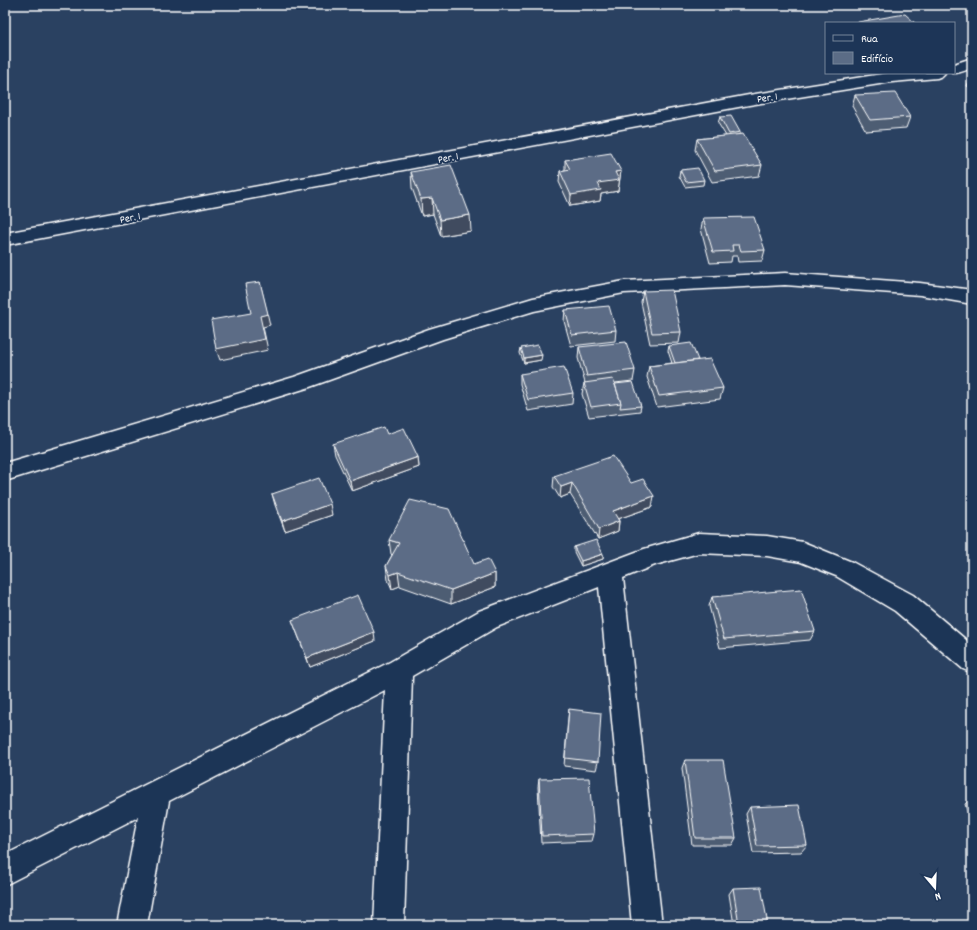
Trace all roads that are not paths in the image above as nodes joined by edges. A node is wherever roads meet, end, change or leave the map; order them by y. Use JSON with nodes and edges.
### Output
{"nodes":[{"id":1,"x":972,"y":63,"type":"edge"},
{"id":2,"x":955,"y":69,"type":"edge"},
{"id":3,"x":926,"y":74,"type":"edge"},
{"id":4,"x":5,"y":239,"type":"edge"},
{"id":5,"x":972,"y":297,"type":"edge"},
{"id":6,"x":5,"y":472,"type":"edge"},
{"id":7,"x":610,"y":572,"type":"junction"},
{"id":8,"x":972,"y":661,"type":"edge"},
{"id":9,"x":399,"y":670,"type":"junction"},
{"id":10,"x":156,"y":794,"type":"junction"},
{"id":11,"x":5,"y":870,"type":"edge"},
{"id":12,"x":132,"y":925,"type":"edge"},
{"id":13,"x":389,"y":925,"type":"edge"},
{"id":14,"x":647,"y":925,"type":"edge"}],
"edges":[{"from":1,"to":2,"type":"street"},
{"from":3,"to":4,"type":"street","name":"Per. 1"},
{"from":5,"to":6,"type":"street"},
{"from":7,"to":8,"type":"street"},
{"from":7,"to":9,"type":"street"},
{"from":7,"to":14,"type":"street"},
{"from":9,"to":10,"type":"street"},
{"from":9,"to":13,"type":"street"},
{"from":10,"to":11,"type":"street"},
{"from":10,"to":12,"type":"street"}]}
